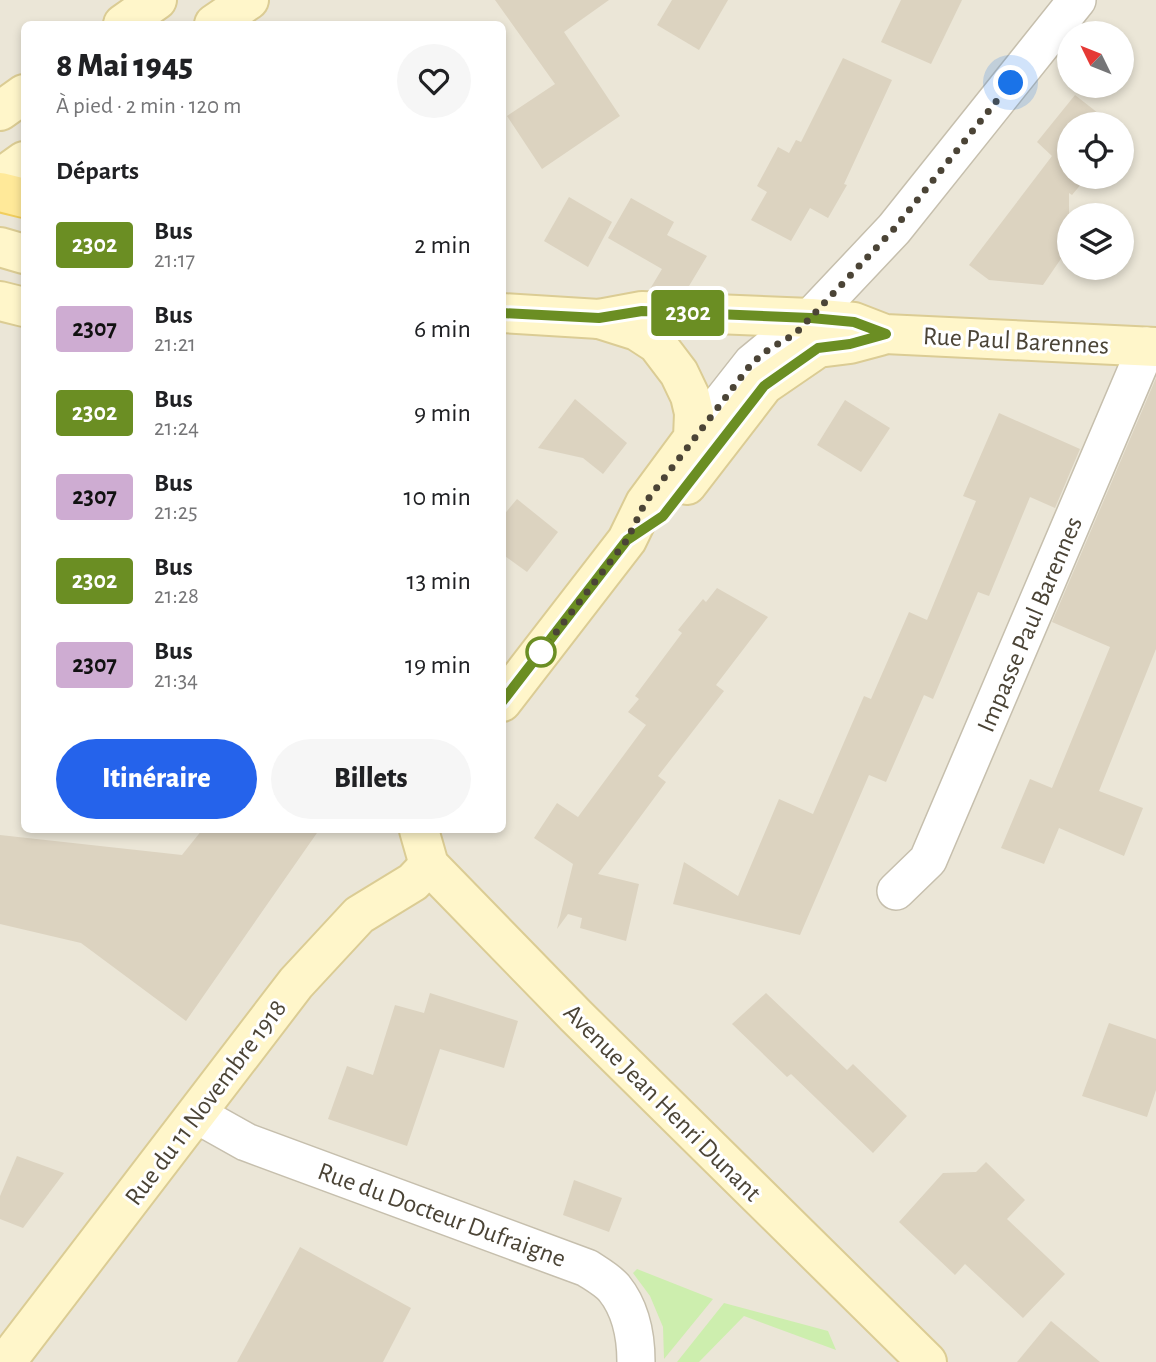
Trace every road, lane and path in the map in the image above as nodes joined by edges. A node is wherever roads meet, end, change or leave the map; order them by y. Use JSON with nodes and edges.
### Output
{"nodes":[{"id":1,"x":157,"y":0,"type":"edge"},
{"id":2,"x":248,"y":0,"type":"edge"},
{"id":3,"x":1077,"y":0,"type":"edge"},
{"id":4,"x":127,"y":21,"type":"edge"},
{"id":5,"x":218,"y":21,"type":"edge"},
{"id":6,"x":21,"y":96,"type":"edge"},
{"id":7,"x":0,"y":111,"type":"edge"},
{"id":8,"x":21,"y":163,"type":"edge"},
{"id":9,"x":0,"y":178,"type":"edge"},
{"id":10,"x":0,"y":192,"type":"edge"},
{"id":11,"x":21,"y":197,"type":"edge"},
{"id":12,"x":0,"y":247,"type":"edge"},
{"id":13,"x":21,"y":253,"type":"edge"},
{"id":14,"x":0,"y":301,"type":"edge"},
{"id":15,"x":21,"y":306,"type":"edge"},
{"id":16,"x":506,"y":313,"type":"edge"},
{"id":17,"x":599,"y":318,"type":"junction"},
{"id":18,"x":811,"y":318,"type":"junction"},
{"id":19,"x":886,"y":334,"type":"junction"},
{"id":20,"x":1151,"y":347,"type":"edge"},
{"id":21,"x":693,"y":438,"type":"junction"},
{"id":22,"x":627,"y":540,"type":"junction"},
{"id":23,"x":506,"y":697,"type":"edge"},
{"id":24,"x":424,"y":848,"type":"edge"},
{"id":25,"x":896,"y":891,"type":"dead end"},
{"id":26,"x":196,"y":1114,"type":"junction"},
{"id":27,"x":6,"y":1362,"type":"edge"},
{"id":28,"x":636,"y":1362,"type":"edge"},
{"id":29,"x":927,"y":1362,"type":"edge"}],
"edges":[{"from":1,"to":4,"type":"street"},
{"from":2,"to":5,"type":"street"},
{"from":3,"to":18,"type":"street"},
{"from":6,"to":7,"type":"street"},
{"from":8,"to":9,"type":"street"},
{"from":10,"to":11,"type":"main road"},
{"from":12,"to":13,"type":"street"},
{"from":14,"to":15,"type":"street"},
{"from":16,"to":17,"type":"street","name":"Rue Paul Barennes"},
{"from":17,"to":18,"type":"street","name":"Rue Paul Barennes"},
{"from":17,"to":21,"type":"street"},
{"from":18,"to":19,"type":"street","name":"Rue Paul Barennes"},
{"from":18,"to":21,"type":"street"},
{"from":19,"to":20,"type":"street","name":"Rue Paul Barennes"},
{"from":19,"to":22,"type":"street"},
{"from":20,"to":25,"type":"street","name":"Impasse Paul Barennes"},
{"from":21,"to":22,"type":"street"},
{"from":22,"to":23,"type":"street"},
{"from":24,"to":26,"type":"street","name":"Rue du 11 Novembre 1918"},
{"from":24,"to":29,"type":"street","name":"Avenue Jean Henri Dunant"},
{"from":26,"to":27,"type":"street","name":"Rue du 11 Novembre 1918"},
{"from":26,"to":28,"type":"street","name":"Rue du Docteur Dufraigne"}]}
